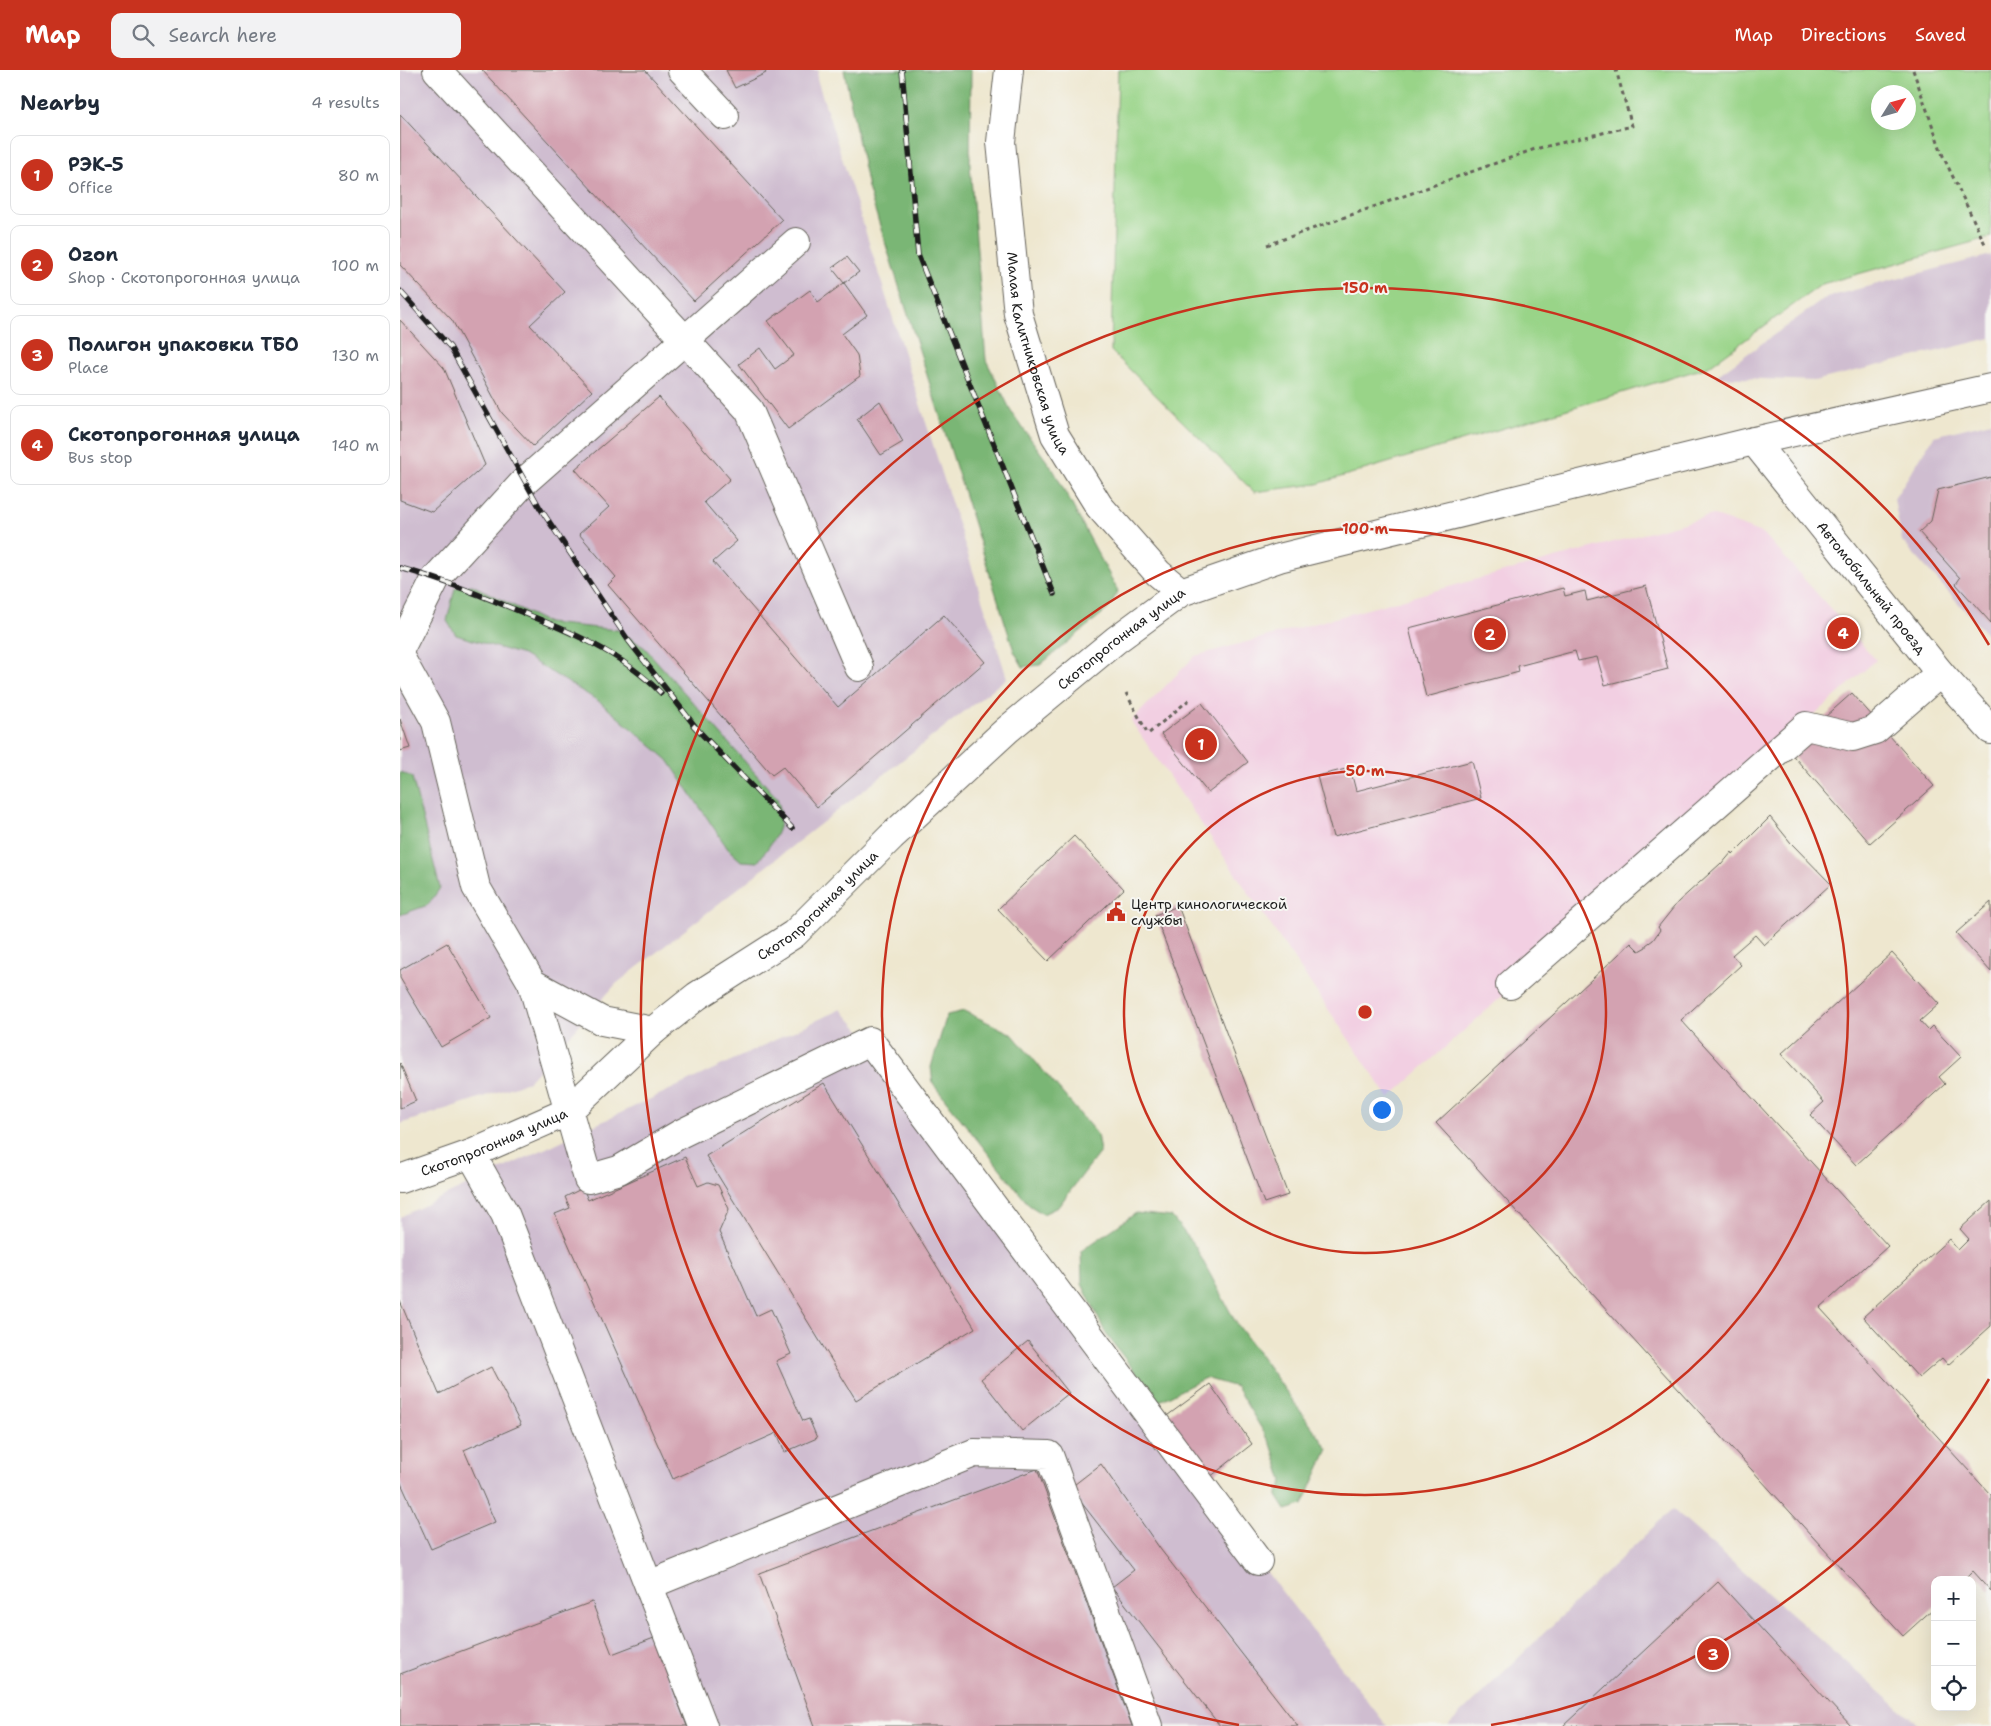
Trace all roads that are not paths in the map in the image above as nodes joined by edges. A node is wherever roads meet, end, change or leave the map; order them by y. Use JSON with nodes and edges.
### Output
{"nodes":[{"id":1,"x":437,"y":70,"type":"edge"},
{"id":2,"x":682,"y":70,"type":"edge"},
{"id":3,"x":1009,"y":70,"type":"edge"},
{"id":4,"x":725,"y":116,"type":"dead end"},
{"id":5,"x":796,"y":242,"type":"dead end"},
{"id":6,"x":684,"y":340,"type":"junction"},
{"id":7,"x":1991,"y":388,"type":"edge"},
{"id":8,"x":1754,"y":441,"type":"junction"},
{"id":9,"x":1181,"y":592,"type":"junction"},
{"id":10,"x":400,"y":649,"type":"edge"},
{"id":11,"x":400,"y":657,"type":"edge"},
{"id":12,"x":858,"y":667,"type":"dead end"},
{"id":13,"x":1940,"y":673,"type":"junction"},
{"id":14,"x":1991,"y":730,"type":"edge"},
{"id":15,"x":532,"y":983,"type":"junction"},
{"id":16,"x":1510,"y":986,"type":"dead end"},
{"id":17,"x":654,"y":1031,"type":"junction"},
{"id":18,"x":568,"y":1112,"type":"junction"},
{"id":19,"x":471,"y":1154,"type":"junction"},
{"id":20,"x":400,"y":1179,"type":"edge"},
{"id":21,"x":1258,"y":1561,"type":"dead end"},
{"id":22,"x":649,"y":1585,"type":"junction"},
{"id":23,"x":703,"y":1726,"type":"edge"},
{"id":24,"x":1148,"y":1726,"type":"edge"}],
"edges":[{"from":1,"to":6,"type":"street"},
{"from":2,"to":4,"type":"street"},
{"from":3,"to":9,"type":"street","name":"Малая Калитниковская улица"},
{"from":5,"to":6,"type":"street"},
{"from":6,"to":10,"type":"street"},
{"from":6,"to":12,"type":"street"},
{"from":7,"to":8,"type":"street","name":"Скотопрогонная улица"},
{"from":8,"to":9,"type":"street","name":"Скотопрогонная улица"},
{"from":8,"to":13,"type":"street","name":"Автомобильный проезд"},
{"from":9,"to":17,"type":"street","name":"Скотопрогонная улица"},
{"from":11,"to":15,"type":"street"},
{"from":13,"to":14,"type":"street","name":"Автомобильный проезд"},
{"from":13,"to":16,"type":"street"},
{"from":15,"to":17,"type":"street"},
{"from":15,"to":18,"type":"street"},
{"from":17,"to":18,"type":"street","name":"Скотопрогонная улица"},
{"from":18,"to":19,"type":"street","name":"Скотопрогонная улица"},
{"from":18,"to":21,"type":"street"},
{"from":19,"to":20,"type":"street","name":"Скотопрогонная улица"},
{"from":19,"to":22,"type":"street"},
{"from":22,"to":23,"type":"street"},
{"from":22,"to":24,"type":"street"}]}
